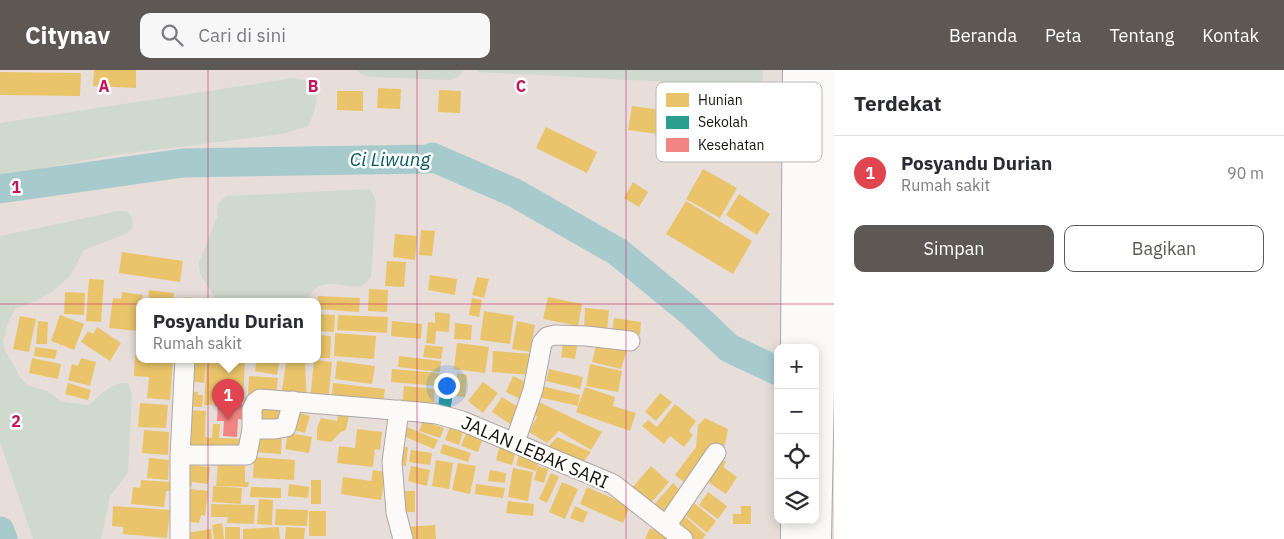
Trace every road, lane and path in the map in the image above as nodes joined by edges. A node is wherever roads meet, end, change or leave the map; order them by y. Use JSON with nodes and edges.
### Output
{"nodes":[{"id":1,"x":826,"y":77,"type":"edge"},
{"id":2,"x":796,"y":162,"type":"edge"},
{"id":3,"x":828,"y":178,"type":"edge"},
{"id":4,"x":630,"y":341,"type":"dead end"},
{"id":5,"x":795,"y":344,"type":"edge"},
{"id":6,"x":185,"y":363,"type":"edge"},
{"id":7,"x":293,"y":401,"type":"junction"},
{"id":8,"x":399,"y":410,"type":"junction"},
{"id":9,"x":252,"y":428,"type":"junction"},
{"id":10,"x":515,"y":442,"type":"junction"},
{"id":11,"x":716,"y":453,"type":"dead end"},
{"id":12,"x":180,"y":455,"type":"junction"},
{"id":13,"x":795,"y":524,"type":"edge"},
{"id":14,"x":666,"y":526,"type":"junction"},
{"id":15,"x":180,"y":539,"type":"edge"},
{"id":16,"x":403,"y":539,"type":"edge"},
{"id":17,"x":683,"y":539,"type":"edge"},
{"id":18,"x":794,"y":539,"type":"edge"},
{"id":19,"x":817,"y":539,"type":"edge"}],
"edges":[{"from":1,"to":3,"type":"highway"},
{"from":2,"to":5,"type":"highway"},
{"from":3,"to":19,"type":"highway"},
{"from":4,"to":10,"type":"street"},
{"from":6,"to":12,"type":"street"},
{"from":7,"to":8,"type":"street","name":"JALAN LEBAK SARI"},
{"from":7,"to":9,"type":"street"},
{"from":7,"to":9,"type":"street","name":"JALAN LEBAK SARI"},
{"from":8,"to":10,"type":"street","name":"JALAN LEBAK SARI"},
{"from":8,"to":16,"type":"street"},
{"from":9,"to":12,"type":"street"},
{"from":10,"to":14,"type":"street","name":"JALAN LEBAK SARI"},
{"from":11,"to":14,"type":"street"},
{"from":12,"to":15,"type":"street"},
{"from":13,"to":18,"type":"highway"},
{"from":14,"to":17,"type":"street","name":"JALAN LEBAK SARI"}]}
